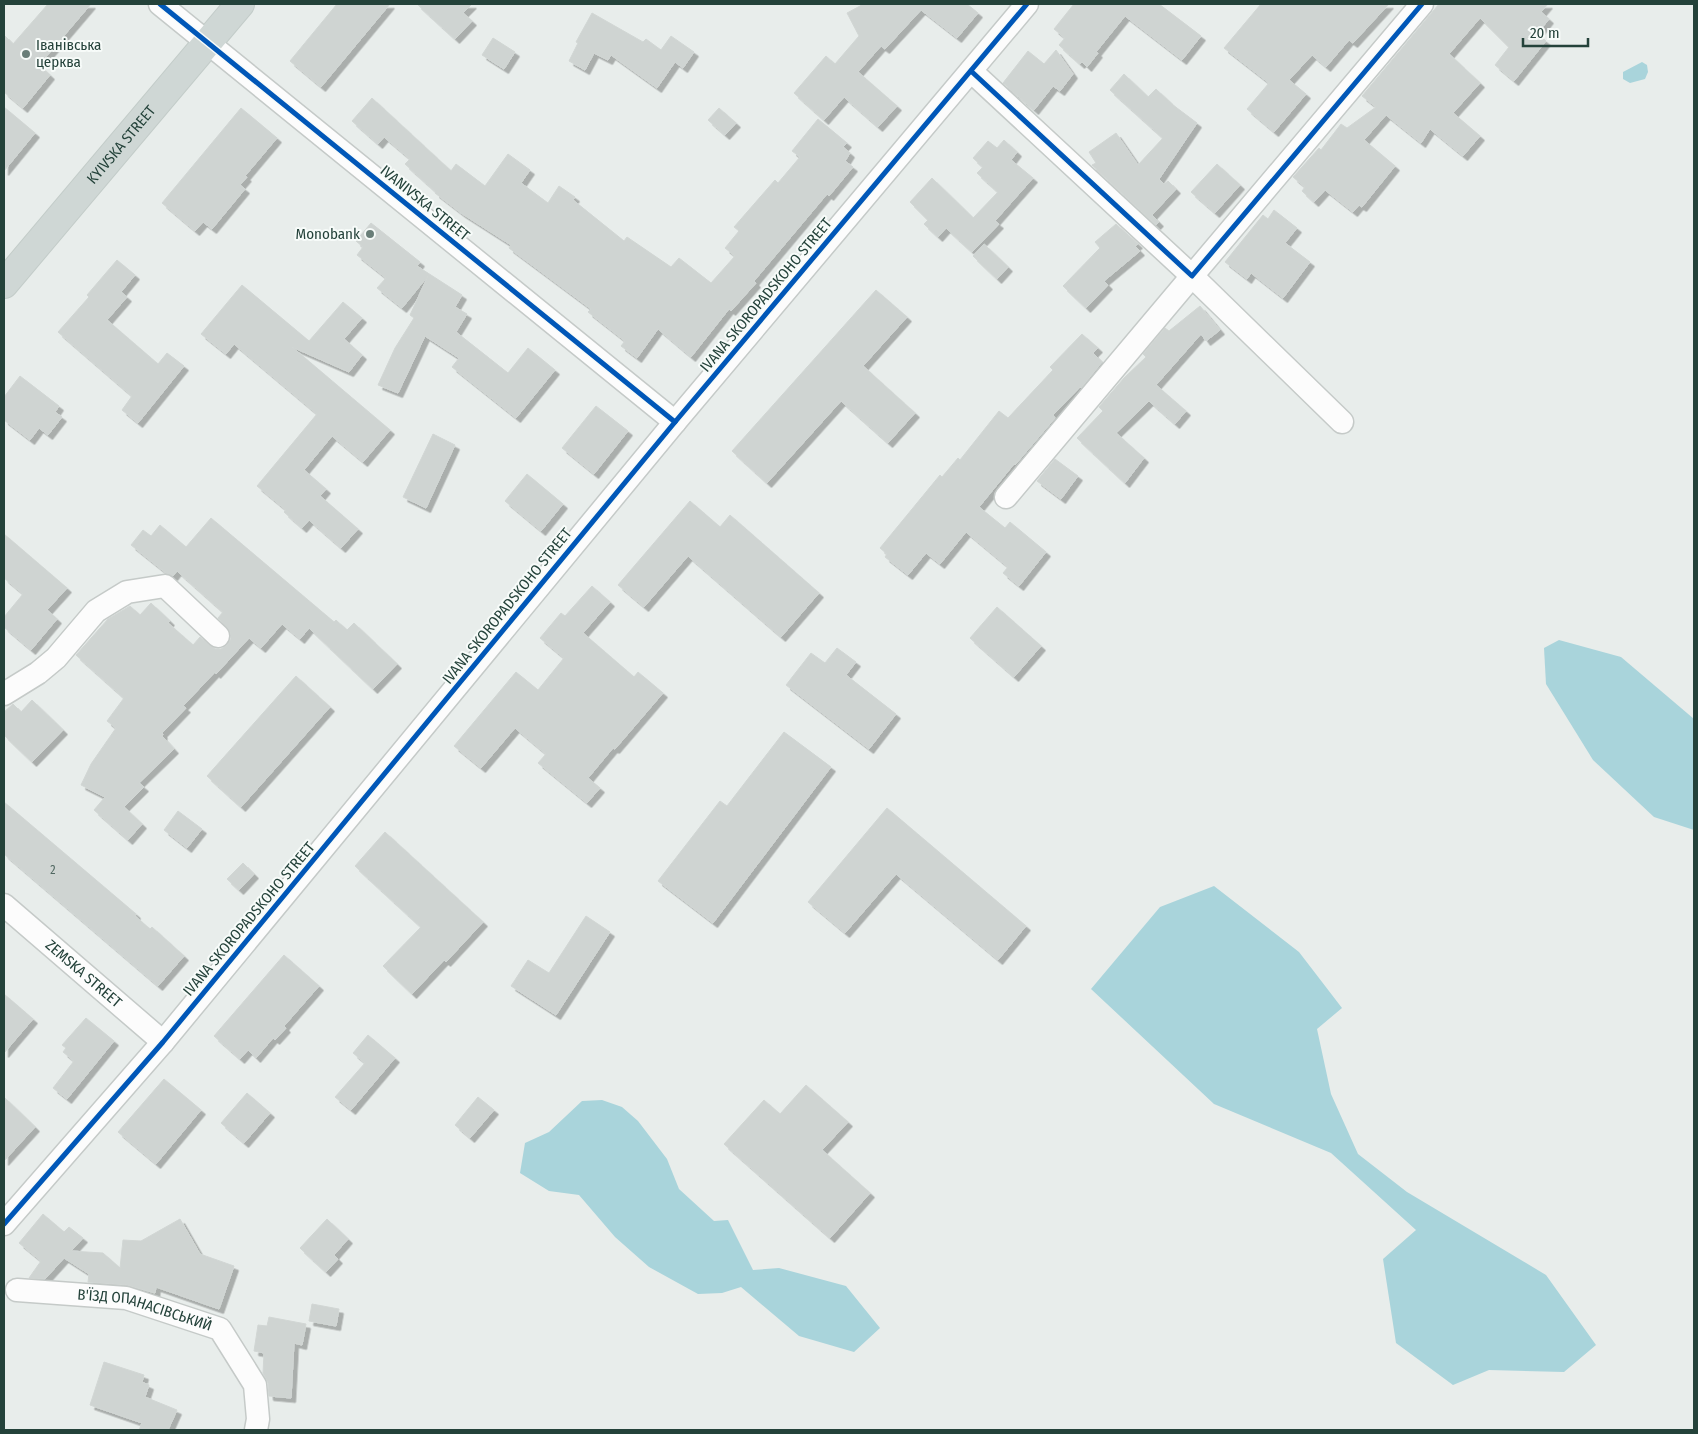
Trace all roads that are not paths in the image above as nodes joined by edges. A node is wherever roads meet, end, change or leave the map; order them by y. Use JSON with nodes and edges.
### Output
{"nodes":[{"id":1,"x":160,"y":4,"type":"edge"},
{"id":2,"x":240,"y":4,"type":"edge"},
{"id":3,"x":1027,"y":4,"type":"edge"},
{"id":4,"x":1422,"y":4,"type":"edge"},
{"id":5,"x":207,"y":43,"type":"junction"},
{"id":6,"x":971,"y":71,"type":"junction"},
{"id":7,"x":1192,"y":276,"type":"junction"},
{"id":8,"x":4,"y":284,"type":"edge"},
{"id":9,"x":675,"y":422,"type":"junction"},
{"id":10,"x":1342,"y":422,"type":"dead end"},
{"id":11,"x":1006,"y":497,"type":"dead end"},
{"id":12,"x":218,"y":636,"type":"dead end"},
{"id":13,"x":4,"y":694,"type":"edge"},
{"id":14,"x":4,"y":905,"type":"edge"},
{"id":15,"x":163,"y":1042,"type":"junction"},
{"id":16,"x":4,"y":1224,"type":"edge"},
{"id":17,"x":18,"y":1290,"type":"dead end"},
{"id":18,"x":256,"y":1430,"type":"edge"}],
"edges":[{"from":1,"to":5,"type":"street","name":"IVANIVSKA STREET"},
{"from":2,"to":5,"type":"main road","name":"KYIVSKA STREET"},
{"from":3,"to":6,"type":"street","name":"IVANA SKOROPADSKOHO STREET"},
{"from":4,"to":7,"type":"street"},
{"from":5,"to":8,"type":"main road","name":"KYIVSKA STREET"},
{"from":5,"to":9,"type":"street","name":"IVANIVSKA STREET"},
{"from":6,"to":7,"type":"street"},
{"from":6,"to":9,"type":"street","name":"IVANA SKOROPADSKOHO STREET"},
{"from":7,"to":10,"type":"street"},
{"from":7,"to":11,"type":"street"},
{"from":9,"to":15,"type":"street","name":"IVANA SKOROPADSKOHO STREET"},
{"from":12,"to":13,"type":"street"},
{"from":14,"to":15,"type":"street","name":"ZEMSKA STREET"},
{"from":15,"to":16,"type":"street","name":"IVANA SKOROPADSKOHO STREET"},
{"from":17,"to":18,"type":"street","name":"В'ЇЗД ОПАНАСІВСЬКИЙ"}]}
